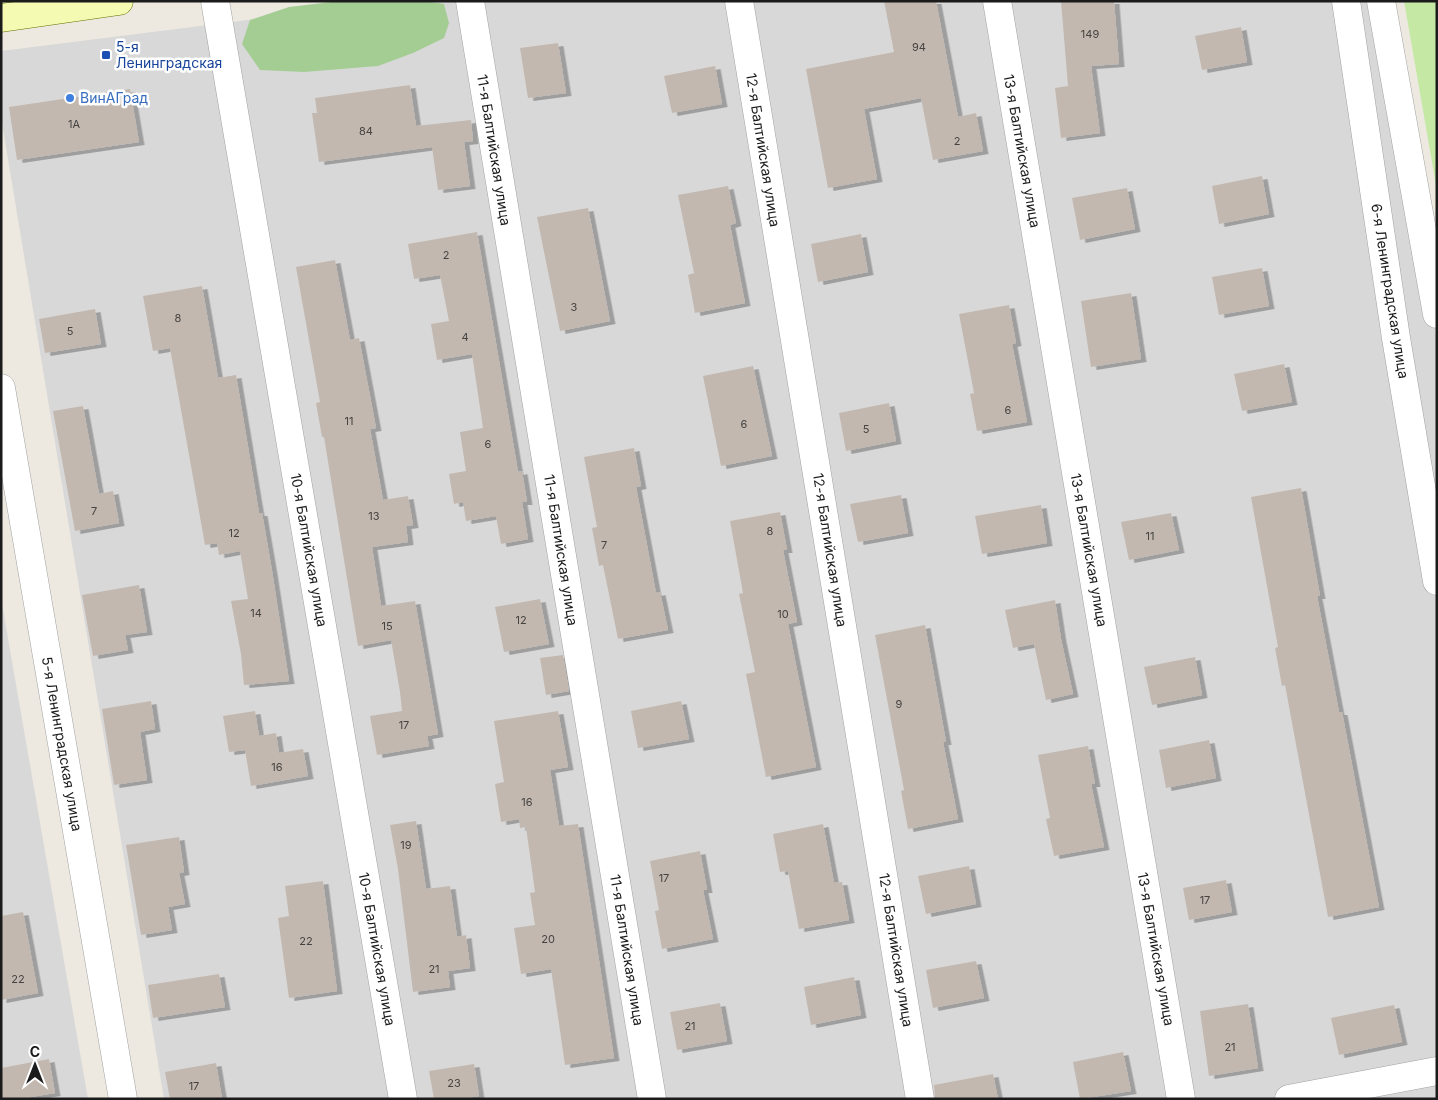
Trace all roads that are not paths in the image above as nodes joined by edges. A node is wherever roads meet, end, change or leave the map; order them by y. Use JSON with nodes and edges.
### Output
{"nodes":[{"id":1,"x":119,"y":1,"type":"edge"},
{"id":2,"x":215,"y":1,"type":"edge"},
{"id":3,"x":470,"y":1,"type":"edge"},
{"id":4,"x":739,"y":1,"type":"edge"},
{"id":5,"x":997,"y":1,"type":"edge"},
{"id":6,"x":1346,"y":1,"type":"edge"},
{"id":7,"x":1381,"y":1,"type":"edge"},
{"id":8,"x":1,"y":18,"type":"edge"},
{"id":9,"x":1437,"y":314,"type":"edge"},
{"id":10,"x":1,"y":388,"type":"edge"},
{"id":11,"x":1437,"y":581,"type":"edge"},
{"id":12,"x":1437,"y":1071,"type":"edge"},
{"id":13,"x":123,"y":1099,"type":"edge"},
{"id":14,"x":403,"y":1099,"type":"edge"},
{"id":15,"x":652,"y":1099,"type":"edge"},
{"id":16,"x":920,"y":1099,"type":"edge"},
{"id":17,"x":1181,"y":1099,"type":"edge"},
{"id":18,"x":1289,"y":1099,"type":"edge"}],
"edges":[{"from":1,"to":8,"type":"main road"},
{"from":2,"to":14,"type":"street","name":"10-я Балтийская улица"},
{"from":3,"to":15,"type":"street","name":"11-я Балтийская улица"},
{"from":4,"to":16,"type":"street","name":"12-я Балтийская улица"},
{"from":5,"to":17,"type":"street","name":"13-я Балтийская улица"},
{"from":6,"to":11,"type":"street","name":"6-я Ленинградская улица"},
{"from":7,"to":9,"type":"street"},
{"from":10,"to":13,"type":"street","name":"5-я Ленинградская улица"},
{"from":12,"to":18,"type":"street"}]}
